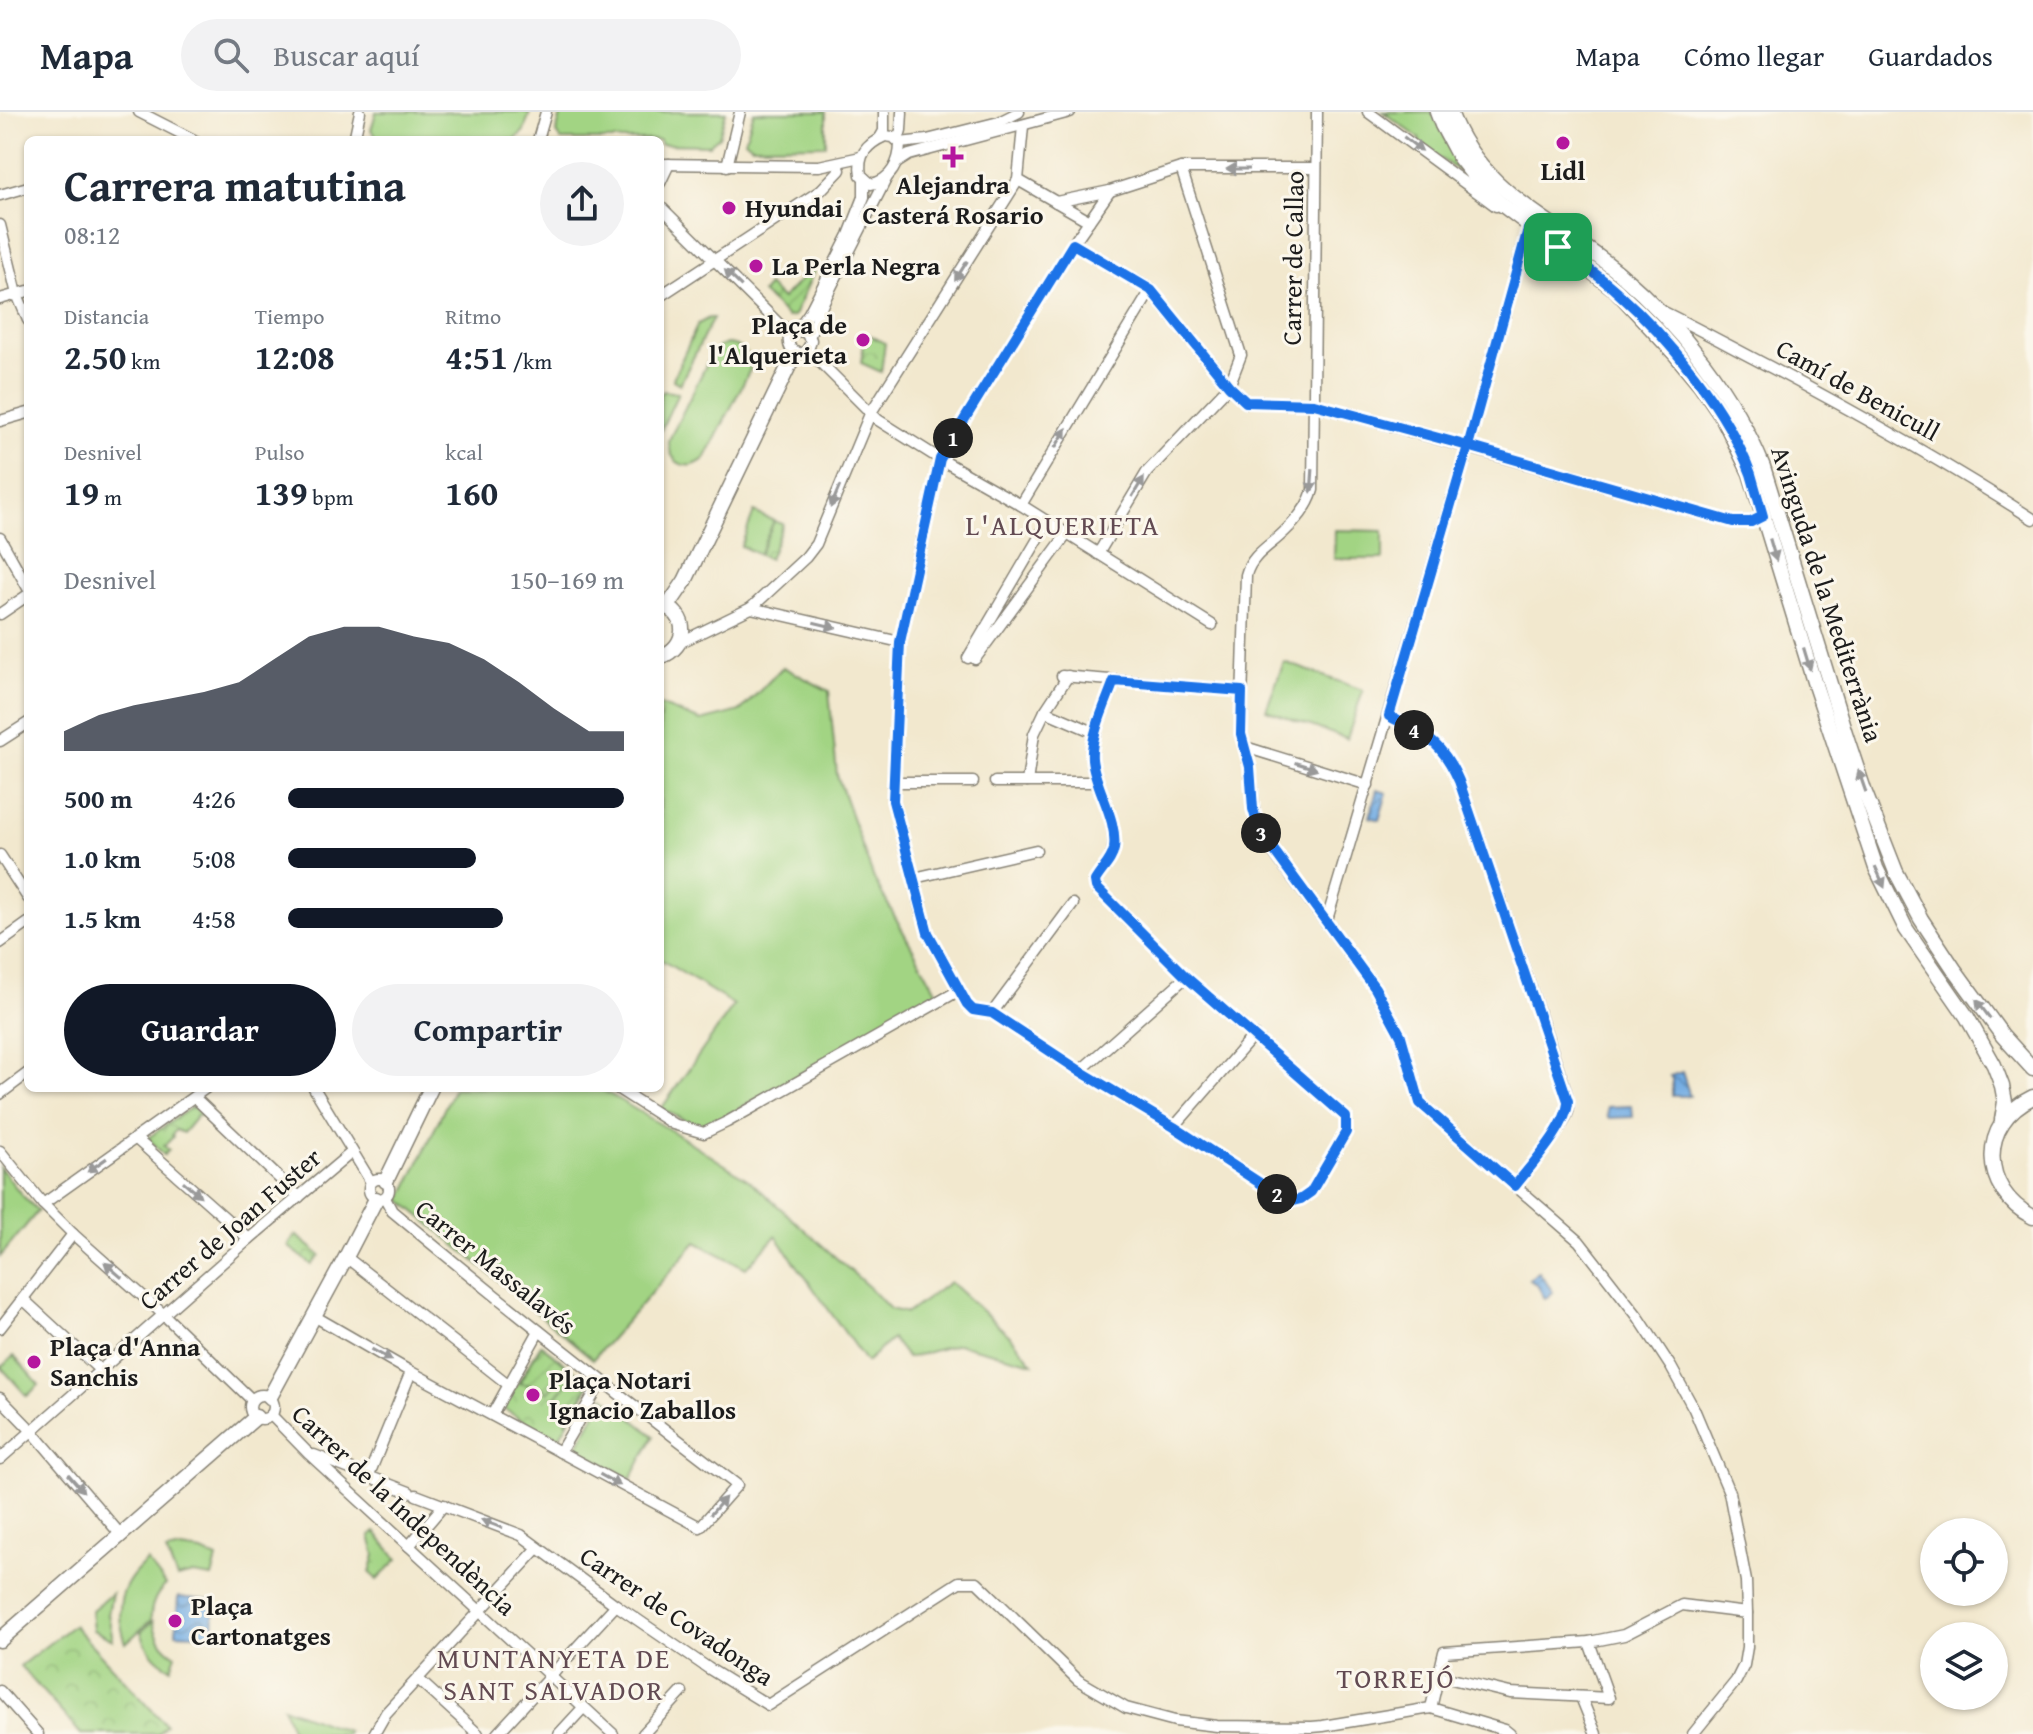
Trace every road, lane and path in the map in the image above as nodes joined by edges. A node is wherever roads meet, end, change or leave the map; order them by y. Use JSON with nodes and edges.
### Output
{"nodes":[{"id":1,"x":140,"y":112,"type":"edge"},
{"id":2,"x":360,"y":112,"type":"edge"},
{"id":3,"x":546,"y":112,"type":"edge"},
{"id":4,"x":740,"y":112,"type":"edge"},
{"id":5,"x":884,"y":112,"type":"edge"},
{"id":6,"x":902,"y":112,"type":"edge"},
{"id":7,"x":1019,"y":112,"type":"edge"},
{"id":8,"x":1070,"y":112,"type":"edge"},
{"id":9,"x":1317,"y":112,"type":"edge"},
{"id":10,"x":1368,"y":112,"type":"edge"},
{"id":11,"x":1437,"y":112,"type":"edge"},
{"id":12,"x":1450,"y":112,"type":"edge"},
{"id":13,"x":1023,"y":126,"type":"junction"},
{"id":14,"x":177,"y":136,"type":"edge"},
{"id":15,"x":355,"y":136,"type":"edge"},
{"id":16,"x":539,"y":136,"type":"edge"},
{"id":17,"x":880,"y":138,"type":"junction"},
{"id":18,"x":899,"y":142,"type":"junction"},
{"id":19,"x":861,"y":157,"type":"junction"},
{"id":20,"x":898,"y":162,"type":"junction"},
{"id":21,"x":665,"y":164,"type":"edge"},
{"id":22,"x":727,"y":166,"type":"junction"},
{"id":23,"x":819,"y":166,"type":"junction"},
{"id":24,"x":1181,"y":168,"type":"junction"},
{"id":25,"x":1316,"y":168,"type":"junction"},
{"id":26,"x":840,"y":170,"type":"junction"},
{"id":27,"x":862,"y":176,"type":"junction"},
{"id":28,"x":887,"y":177,"type":"junction"},
{"id":29,"x":1018,"y":180,"type":"junction"},
{"id":30,"x":24,"y":188,"type":"edge"},
{"id":31,"x":1110,"y":191,"type":"junction"},
{"id":32,"x":0,"y":195,"type":"edge"},
{"id":33,"x":1056,"y":202,"type":"junction"},
{"id":34,"x":664,"y":210,"type":"edge"},
{"id":35,"x":1089,"y":221,"type":"junction"},
{"id":36,"x":0,"y":225,"type":"edge"},
{"id":37,"x":1528,"y":229,"type":"junction"},
{"id":38,"x":1073,"y":244,"type":"junction"},
{"id":39,"x":1558,"y":247,"type":"junction"},
{"id":40,"x":714,"y":260,"type":"junction"},
{"id":41,"x":1151,"y":290,"type":"junction"},
{"id":42,"x":23,"y":293,"type":"edge"},
{"id":43,"x":664,"y":293,"type":"edge"},
{"id":44,"x":0,"y":299,"type":"edge"},
{"id":45,"x":1657,"y":309,"type":"junction"},
{"id":46,"x":795,"y":332,"type":"junction"},
{"id":47,"x":809,"y":337,"type":"junction"},
{"id":48,"x":801,"y":351,"type":"junction"},
{"id":49,"x":1229,"y":386,"type":"junction"},
{"id":50,"x":1314,"y":404,"type":"junction"},
{"id":51,"x":24,"y":414,"type":"edge"},
{"id":52,"x":870,"y":414,"type":"junction"},
{"id":53,"x":0,"y":421,"type":"edge"},
{"id":54,"x":1468,"y":446,"type":"junction"},
{"id":55,"x":940,"y":459,"type":"junction"},
{"id":56,"x":1021,"y":505,"type":"junction"},
{"id":57,"x":1763,"y":516,"type":"junction"},
{"id":58,"x":2033,"y":519,"type":"edge"},
{"id":59,"x":1048,"y":522,"type":"junction"},
{"id":60,"x":1067,"y":534,"type":"junction"},
{"id":61,"x":0,"y":538,"type":"edge"},
{"id":62,"x":1098,"y":554,"type":"junction"},
{"id":63,"x":24,"y":581,"type":"edge"},
{"id":64,"x":24,"y":598,"type":"edge"},
{"id":65,"x":664,"y":605,"type":"edge"},
{"id":66,"x":751,"y":608,"type":"junction"},
{"id":67,"x":0,"y":614,"type":"edge"},
{"id":68,"x":1212,"y":625,"type":"dead end"},
{"id":69,"x":681,"y":636,"type":"junction"},
{"id":70,"x":900,"y":642,"type":"junction"},
{"id":71,"x":664,"y":656,"type":"edge"},
{"id":72,"x":1114,"y":681,"type":"junction"},
{"id":73,"x":1242,"y":691,"type":"junction"},
{"id":74,"x":1045,"y":711,"type":"junction"},
{"id":75,"x":1389,"y":716,"type":"junction"},
{"id":76,"x":24,"y":726,"type":"edge"},
{"id":77,"x":1096,"y":733,"type":"junction"},
{"id":78,"x":0,"y":741,"type":"edge"},
{"id":79,"x":1245,"y":747,"type":"junction"},
{"id":80,"x":894,"y":782,"type":"junction"},
{"id":81,"x":973,"y":782,"type":"dead end"},
{"id":82,"x":995,"y":782,"type":"dead end"},
{"id":83,"x":1027,"y":782,"type":"junction"},
{"id":84,"x":1096,"y":782,"type":"junction"},
{"id":85,"x":1368,"y":785,"type":"junction"},
{"id":86,"x":1036,"y":850,"type":"dead end"},
{"id":87,"x":0,"y":855,"type":"edge"},
{"id":88,"x":914,"y":878,"type":"junction"},
{"id":89,"x":24,"y":892,"type":"edge"},
{"id":90,"x":1073,"y":904,"type":"dead end"},
{"id":91,"x":1326,"y":923,"type":"junction"},
{"id":92,"x":24,"y":926,"type":"edge"},
{"id":93,"x":0,"y":943,"type":"edge"},
{"id":94,"x":1186,"y":977,"type":"junction"},
{"id":95,"x":958,"y":991,"type":"junction"},
{"id":96,"x":992,"y":1013,"type":"junction"},
{"id":97,"x":1254,"y":1035,"type":"junction"},
{"id":98,"x":2033,"y":1069,"type":"edge"},
{"id":99,"x":1080,"y":1071,"type":"junction"},
{"id":100,"x":24,"y":1076,"type":"edge"},
{"id":101,"x":201,"y":1092,"type":"edge"},
{"id":102,"x":316,"y":1092,"type":"edge"},
{"id":103,"x":429,"y":1092,"type":"edge"},
{"id":104,"x":623,"y":1092,"type":"edge"},
{"id":105,"x":0,"y":1094,"type":"edge"},
{"id":106,"x":194,"y":1097,"type":"junction"},
{"id":107,"x":2033,"y":1097,"type":"edge"},
{"id":108,"x":2002,"y":1120,"type":"junction"},
{"id":109,"x":1174,"y":1127,"type":"junction"},
{"id":110,"x":135,"y":1138,"type":"junction"},
{"id":111,"x":0,"y":1151,"type":"edge"},
{"id":112,"x":352,"y":1152,"type":"junction"},
{"id":113,"x":379,"y":1181,"type":"junction"},
{"id":114,"x":1515,"y":1186,"type":"junction"},
{"id":115,"x":299,"y":1197,"type":"junction"},
{"id":116,"x":380,"y":1198,"type":"junction"},
{"id":117,"x":43,"y":1204,"type":"junction"},
{"id":118,"x":2027,"y":1214,"type":"edge"},
{"id":119,"x":2033,"y":1227,"type":"edge"},
{"id":120,"x":73,"y":1234,"type":"junction"},
{"id":121,"x":249,"y":1239,"type":"junction"},
{"id":122,"x":346,"y":1257,"type":"junction"},
{"id":123,"x":23,"y":1299,"type":"junction"},
{"id":124,"x":164,"y":1315,"type":"junction"},
{"id":125,"x":314,"y":1316,"type":"junction"},
{"id":126,"x":0,"y":1328,"type":"edge"},
{"id":127,"x":539,"y":1331,"type":"junction"},
{"id":128,"x":101,"y":1371,"type":"junction"},
{"id":129,"x":411,"y":1372,"type":"junction"},
{"id":130,"x":601,"y":1382,"type":"junction"},
{"id":131,"x":509,"y":1385,"type":"junction"},
{"id":132,"x":270,"y":1397,"type":"junction"},
{"id":133,"x":0,"y":1398,"type":"edge"},
{"id":134,"x":252,"y":1400,"type":"junction"},
{"id":135,"x":492,"y":1415,"type":"junction"},
{"id":136,"x":263,"y":1416,"type":"junction"},
{"id":137,"x":32,"y":1431,"type":"junction"},
{"id":138,"x":560,"y":1452,"type":"junction"},
{"id":139,"x":308,"y":1453,"type":"junction"},
{"id":140,"x":0,"y":1459,"type":"edge"},
{"id":141,"x":368,"y":1477,"type":"junction"},
{"id":142,"x":444,"y":1505,"type":"junction"},
{"id":143,"x":120,"y":1534,"type":"junction"},
{"id":144,"x":409,"y":1546,"type":"junction"},
{"id":145,"x":538,"y":1548,"type":"junction"},
{"id":146,"x":616,"y":1605,"type":"junction"},
{"id":147,"x":480,"y":1611,"type":"junction"},
{"id":148,"x":1747,"y":1613,"type":"junction"},
{"id":149,"x":0,"y":1640,"type":"edge"},
{"id":150,"x":1589,"y":1642,"type":"junction"},
{"id":151,"x":550,"y":1676,"type":"junction"},
{"id":152,"x":1439,"y":1676,"type":"junction"},
{"id":153,"x":418,"y":1679,"type":"junction"},
{"id":154,"x":0,"y":1691,"type":"edge"},
{"id":155,"x":682,"y":1692,"type":"dead end"},
{"id":156,"x":1581,"y":1697,"type":"junction"},
{"id":157,"x":583,"y":1708,"type":"junction"},
{"id":158,"x":1431,"y":1708,"type":"junction"},
{"id":159,"x":376,"y":1733,"type":"edge"},
{"id":160,"x":38,"y":1734,"type":"edge"},
{"id":161,"x":478,"y":1734,"type":"edge"},
{"id":162,"x":497,"y":1734,"type":"edge"},
{"id":163,"x":559,"y":1734,"type":"edge"},
{"id":164,"x":613,"y":1734,"type":"edge"},
{"id":165,"x":643,"y":1734,"type":"edge"},
{"id":166,"x":1510,"y":1734,"type":"edge"},
{"id":167,"x":1596,"y":1734,"type":"edge"},
{"id":168,"x":1693,"y":1734,"type":"edge"}],
"edges":[{"from":1,"to":14,"type":"street"},
{"from":2,"to":15,"type":"street"},
{"from":3,"to":16,"type":"street"},
{"from":4,"to":22,"type":"street"},
{"from":5,"to":17,"type":"street"},
{"from":6,"to":18,"type":"street"},
{"from":7,"to":18,"type":"street"},
{"from":8,"to":13,"type":"street"},
{"from":9,"to":25,"type":"street","name":"Carrer de Callao"},
{"from":10,"to":37,"type":"street","one_way":true},
{"from":11,"to":39,"type":"main road"},
{"from":12,"to":45,"type":"main road","name":"Avinguda de la Mediterrània"},
{"from":13,"to":20,"type":"street"},
{"from":13,"to":29,"type":"street"},
{"from":17,"to":18,"type":"street"},
{"from":17,"to":19,"type":"street"},
{"from":18,"to":20,"type":"street"},
{"from":19,"to":23,"type":"street"},
{"from":19,"to":27,"type":"street"},
{"from":20,"to":28,"type":"street"},
{"from":21,"to":22,"type":"street"},
{"from":22,"to":23,"type":"street"},
{"from":23,"to":26,"type":"street"},
{"from":25,"to":24,"type":"street","one_way":true},
{"from":24,"to":31,"type":"street"},
{"from":24,"to":49,"type":"street"},
{"from":25,"to":50,"type":"street","name":"Carrer de Callao"},
{"from":26,"to":27,"type":"street"},
{"from":26,"to":40,"type":"street"},
{"from":27,"to":28,"type":"street"},
{"from":27,"to":46,"type":"street"},
{"from":28,"to":47,"type":"street"},
{"from":29,"to":33,"type":"street"},
{"from":29,"to":52,"type":"street","one_way":true},
{"from":30,"to":32,"type":"street"},
{"from":31,"to":33,"type":"street"},
{"from":31,"to":35,"type":"street"},
{"from":33,"to":35,"type":"street"},
{"from":34,"to":40,"type":"street"},
{"from":35,"to":38,"type":"street"},
{"from":36,"to":42,"type":"street"},
{"from":37,"to":39,"type":"street"},
{"from":37,"to":54,"type":"street"},
{"from":38,"to":41,"type":"street"},
{"from":38,"to":55,"type":"street"},
{"from":39,"to":57,"type":"main road","name":"Avinguda de la Mediterrània"},
{"from":40,"to":43,"type":"street"},
{"from":46,"to":40,"type":"street","one_way":true},
{"from":41,"to":49,"type":"street"},
{"from":56,"to":41,"type":"street","one_way":true},
{"from":42,"to":44,"type":"street"},
{"from":45,"to":58,"type":"street","name":"Camí de Benicull"},
{"from":98,"to":45,"type":"main road","name":"Avinguda de la Mediterrània","one_way":true},
{"from":46,"to":47,"type":"street"},
{"from":46,"to":48,"type":"street"},
{"from":47,"to":48,"type":"street"},
{"from":48,"to":52,"type":"street"},
{"from":48,"to":65,"type":"main road"},
{"from":49,"to":50,"type":"street"},
{"from":62,"to":49,"type":"street","one_way":true},
{"from":50,"to":54,"type":"street"},
{"from":50,"to":73,"type":"street","name":"Carrer de Callao","one_way":true},
{"from":51,"to":53,"type":"street"},
{"from":52,"to":55,"type":"street"},
{"from":52,"to":66,"type":"street","one_way":true},
{"from":54,"to":57,"type":"street"},
{"from":54,"to":75,"type":"street"},
{"from":55,"to":56,"type":"street"},
{"from":55,"to":70,"type":"street"},
{"from":56,"to":59,"type":"street"},
{"from":57,"to":108,"type":"main road","name":"Avinguda de la Mediterrània","one_way":true},
{"from":59,"to":60,"type":"street"},
{"from":59,"to":60,"type":"street"},
{"from":60,"to":62,"type":"street"},
{"from":61,"to":63,"type":"street"},
{"from":62,"to":68,"type":"street"},
{"from":64,"to":67,"type":"street"},
{"from":65,"to":69,"type":"main road"},
{"from":66,"to":69,"type":"street"},
{"from":66,"to":70,"type":"street","one_way":true},
{"from":69,"to":71,"type":"main road"},
{"from":70,"to":80,"type":"street"},
{"from":72,"to":73,"type":"street"},
{"from":72,"to":74,"type":"street"},
{"from":72,"to":77,"type":"street"},
{"from":73,"to":79,"type":"street","name":"Carrer de Callao"},
{"from":74,"to":77,"type":"street"},
{"from":74,"to":83,"type":"street"},
{"from":75,"to":85,"type":"street"},
{"from":75,"to":114,"type":"street"},
{"from":76,"to":78,"type":"street"},
{"from":77,"to":84,"type":"street"},
{"from":79,"to":85,"type":"street","one_way":true},
{"from":79,"to":91,"type":"street","name":"Carrer de Callao"},
{"from":80,"to":81,"type":"street"},
{"from":80,"to":88,"type":"street"},
{"from":82,"to":83,"type":"street"},
{"from":83,"to":84,"type":"street"},
{"from":84,"to":94,"type":"street"},
{"from":85,"to":91,"type":"street"},
{"from":86,"to":88,"type":"street"},
{"from":87,"to":89,"type":"street"},
{"from":88,"to":95,"type":"street"},
{"from":90,"to":96,"type":"street"},
{"from":91,"to":114,"type":"street","name":"Carrer de Callao"},
{"from":92,"to":93,"type":"street"},
{"from":94,"to":97,"type":"street"},
{"from":94,"to":99,"type":"street"},
{"from":95,"to":96,"type":"street"},
{"from":95,"to":104,"type":"street"},
{"from":96,"to":99,"type":"street"},
{"from":97,"to":109,"type":"street"},
{"from":97,"to":109,"type":"street"},
{"from":99,"to":109,"type":"street"},
{"from":100,"to":105,"type":"street"},
{"from":101,"to":106,"type":"street"},
{"from":102,"to":112,"type":"street"},
{"from":103,"to":113,"type":"main road"},
{"from":106,"to":110,"type":"street"},
{"from":106,"to":115,"type":"street"},
{"from":107,"to":108,"type":"main road"},
{"from":108,"to":118,"type":"main road","name":"Avinguda de la Mediterrània"},
{"from":110,"to":117,"type":"street","one_way":true},
{"from":110,"to":121,"type":"street","one_way":true},
{"from":111,"to":117,"type":"street"},
{"from":112,"to":113,"type":"street"},
{"from":112,"to":115,"type":"street","name":"Carrer de Joan Fuster"},
{"from":113,"to":116,"type":"street"},
{"from":113,"to":116,"type":"street"},
{"from":114,"to":148,"type":"street","name":"Carrer de Callao"},
{"from":115,"to":121,"type":"street","name":"Carrer de Joan Fuster"},
{"from":116,"to":122,"type":"main road"},
{"from":116,"to":127,"type":"street","name":"Carrer Massalavés"},
{"from":117,"to":120,"type":"street"},
{"from":118,"to":119,"type":"street"},
{"from":120,"to":123,"type":"street"},
{"from":124,"to":120,"type":"street","one_way":true},
{"from":121,"to":124,"type":"street","name":"Carrer de Joan Fuster"},
{"from":122,"to":125,"type":"main road"},
{"from":122,"to":131,"type":"street"},
{"from":123,"to":126,"type":"street"},
{"from":123,"to":128,"type":"street"},
{"from":124,"to":128,"type":"street","name":"Carrer de Joan Fuster"},
{"from":124,"to":134,"type":"street"},
{"from":125,"to":129,"type":"street","one_way":true},
{"from":125,"to":132,"type":"main road"},
{"from":127,"to":130,"type":"street","name":"Carrer Massalavés"},
{"from":127,"to":131,"type":"street"},
{"from":128,"to":137,"type":"street"},
{"from":129,"to":135,"type":"street"},
{"from":129,"to":141,"type":"street"},
{"from":130,"to":138,"type":"street"},
{"from":138,"to":130,"type":"street","name":"Carrer Massalavés","one_way":true},
{"from":131,"to":135,"type":"street"},
{"from":132,"to":134,"type":"street"},
{"from":132,"to":136,"type":"street"},
{"from":133,"to":137,"type":"street"},
{"from":134,"to":136,"type":"street"},
{"from":135,"to":138,"type":"street"},
{"from":136,"to":139,"type":"street","name":"Carrer de la Independència"},
{"from":136,"to":143,"type":"main road"},
{"from":137,"to":140,"type":"street"},
{"from":137,"to":143,"type":"street","one_way":true},
{"from":139,"to":141,"type":"street","name":"Carrer de Covadonga"},
{"from":139,"to":144,"type":"street","name":"Carrer de la Independència"},
{"from":141,"to":142,"type":"street","name":"Carrer de Covadonga"},
{"from":142,"to":144,"type":"street"},
{"from":145,"to":142,"type":"street","name":"Carrer de Covadonga","one_way":true},
{"from":143,"to":149,"type":"main road"},
{"from":144,"to":147,"type":"street","name":"Carrer de la Independència"},
{"from":145,"to":146,"type":"street","name":"Carrer de Covadonga"},
{"from":145,"to":147,"type":"street"},
{"from":146,"to":151,"type":"street"},
{"from":146,"to":158,"type":"street","name":"Carrer de Covadonga"},
{"from":147,"to":151,"type":"street","name":"Carrer de la Independència"},
{"from":147,"to":153,"type":"street"},
{"from":148,"to":150,"type":"street"},
{"from":148,"to":168,"type":"street","name":"Carrer de Callao"},
{"from":150,"to":152,"type":"street"},
{"from":150,"to":156,"type":"street"},
{"from":151,"to":157,"type":"street","name":"Carrer de la Independència"},
{"from":151,"to":162,"type":"street"},
{"from":152,"to":156,"type":"street"},
{"from":152,"to":158,"type":"street"},
{"from":153,"to":159,"type":"street"},
{"from":153,"to":161,"type":"street"},
{"from":154,"to":160,"type":"street"},
{"from":155,"to":165,"type":"street"},
{"from":156,"to":167,"type":"street"},
{"from":157,"to":163,"type":"street"},
{"from":157,"to":164,"type":"street","name":"Carrer de la Independència"},
{"from":158,"to":166,"type":"street","name":"Carrer de Covadonga"}]}
